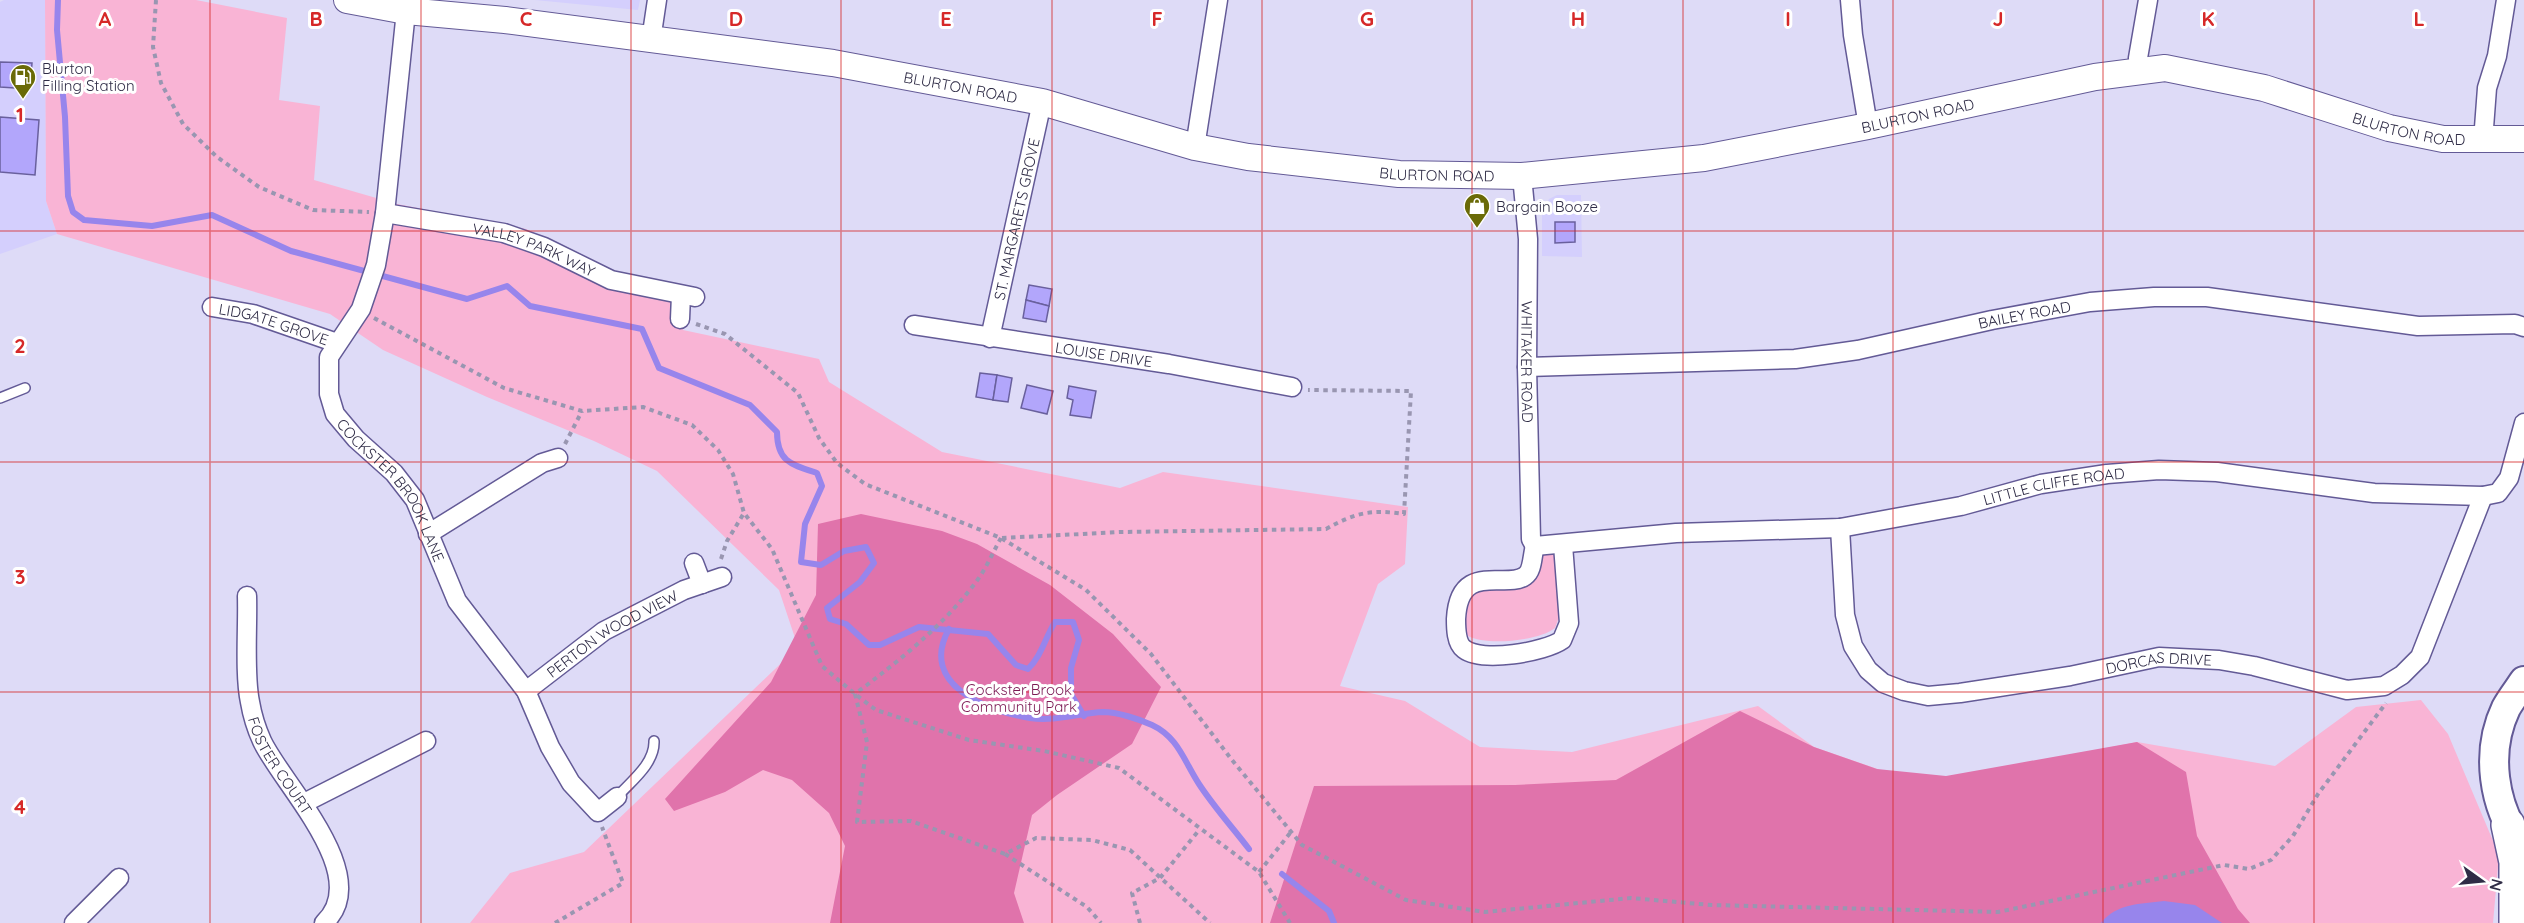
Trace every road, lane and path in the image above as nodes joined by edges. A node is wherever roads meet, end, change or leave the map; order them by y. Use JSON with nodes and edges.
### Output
{"nodes":[{"id":1,"x":156,"y":0,"type":"edge"},
{"id":2,"x":346,"y":0,"type":"edge"},
{"id":3,"x":657,"y":0,"type":"edge"},
{"id":4,"x":1218,"y":0,"type":"edge"},
{"id":5,"x":1850,"y":0,"type":"edge"},
{"id":6,"x":2148,"y":0,"type":"edge"},
{"id":7,"x":2506,"y":0,"type":"edge"},
{"id":8,"x":406,"y":10,"type":"junction"},
{"id":9,"x":651,"y":40,"type":"junction"},
{"id":10,"x":2139,"y":71,"type":"junction"},
{"id":11,"x":1042,"y":102,"type":"junction"},
{"id":12,"x":1868,"y":126,"type":"junction"},
{"id":13,"x":2524,"y":139,"type":"edge"},
{"id":14,"x":2483,"y":141,"type":"junction"},
{"id":15,"x":1195,"y":147,"type":"junction"},
{"id":16,"x":1522,"y":176,"type":"junction"},
{"id":17,"x":385,"y":213,"type":"junction"},
{"id":18,"x":212,"y":307,"type":"dead end"},
{"id":19,"x":361,"y":309,"type":"junction"},
{"id":20,"x":680,"y":319,"type":"joint"},
{"id":21,"x":914,"y":325,"type":"dead end"},
{"id":22,"x":2524,"y":327,"type":"edge"},
{"id":23,"x":990,"y":338,"type":"junction"},
{"id":24,"x":337,"y":343,"type":"junction"},
{"id":25,"x":1527,"y":367,"type":"junction"},
{"id":26,"x":1293,"y":387,"type":"joint"},
{"id":27,"x":24,"y":388,"type":"dead end"},
{"id":28,"x":0,"y":398,"type":"edge"},
{"id":29,"x":582,"y":411,"type":"junction"},
{"id":30,"x":2524,"y":423,"type":"edge"},
{"id":31,"x":545,"y":456,"type":"joint"},
{"id":32,"x":2483,"y":496,"type":"junction"},
{"id":33,"x":744,"y":513,"type":"junction"},
{"id":34,"x":1840,"y":528,"type":"junction"},
{"id":35,"x":428,"y":534,"type":"junction"},
{"id":36,"x":1001,"y":538,"type":"junction"},
{"id":37,"x":1563,"y":545,"type":"junction"},
{"id":38,"x":1535,"y":546,"type":"junction"},
{"id":39,"x":694,"y":563,"type":"dead end"},
{"id":40,"x":722,"y":577,"type":"joint"},
{"id":41,"x":702,"y":584,"type":"junction"},
{"id":42,"x":247,"y":596,"type":"dead end"},
{"id":43,"x":2524,"y":668,"type":"edge"},
{"id":44,"x":2524,"y":681,"type":"edge"},
{"id":45,"x":526,"y":691,"type":"junction"},
{"id":46,"x":2393,"y":693,"type":"dead end"},
{"id":47,"x":855,"y":694,"type":"junction"},
{"id":48,"x":2506,"y":708,"type":"junction"},
{"id":49,"x":426,"y":741,"type":"dead end"},
{"id":50,"x":654,"y":741,"type":"dead end"},
{"id":51,"x":617,"y":797,"type":"joint"},
{"id":52,"x":304,"y":803,"type":"junction"},
{"id":53,"x":1200,"y":828,"type":"junction"},
{"id":54,"x":1291,"y":832,"type":"junction"},
{"id":55,"x":604,"y":835,"type":"dead end"},
{"id":56,"x":2516,"y":836,"type":"edge"},
{"id":57,"x":1005,"y":854,"type":"junction"},
{"id":58,"x":1258,"y":872,"type":"junction"},
{"id":59,"x":119,"y":878,"type":"dead end"},
{"id":60,"x":1160,"y":878,"type":"junction"},
{"id":61,"x":74,"y":923,"type":"edge"},
{"id":62,"x":324,"y":923,"type":"edge"},
{"id":63,"x":555,"y":923,"type":"edge"},
{"id":64,"x":1101,"y":923,"type":"edge"},
{"id":65,"x":1140,"y":923,"type":"edge"},
{"id":66,"x":1210,"y":923,"type":"edge"},
{"id":67,"x":1290,"y":923,"type":"edge"},
{"id":68,"x":2516,"y":923,"type":"edge"}],
"edges":[{"from":1,"to":17,"type":"path"},
{"from":2,"to":8,"type":"street","name":"BLURTON ROAD"},
{"from":3,"to":9,"type":"street"},
{"from":4,"to":15,"type":"street"},
{"from":5,"to":12,"type":"street"},
{"from":6,"to":10,"type":"street"},
{"from":7,"to":14,"type":"street"},
{"from":8,"to":9,"type":"street","name":"BLURTON ROAD"},
{"from":8,"to":17,"type":"street","name":"COCKSTER BROOK LANE"},
{"from":9,"to":11,"type":"street","name":"BLURTON ROAD"},
{"from":10,"to":12,"type":"street","name":"BLURTON ROAD"},
{"from":10,"to":14,"type":"street","name":"BLURTON ROAD"},
{"from":11,"to":15,"type":"street","name":"BLURTON ROAD"},
{"from":11,"to":23,"type":"street","name":"ST. MARGARETS GROVE"},
{"from":12,"to":16,"type":"street","name":"BLURTON ROAD"},
{"from":13,"to":14,"type":"street","name":"BLURTON ROAD"},
{"from":15,"to":16,"type":"street","name":"BLURTON ROAD"},
{"from":16,"to":25,"type":"street","name":"WHITAKER ROAD"},
{"from":17,"to":19,"type":"street","name":"COCKSTER BROOK LANE"},
{"from":17,"to":20,"type":"street","name":"VALLEY PARK WAY"},
{"from":18,"to":24,"type":"street","name":"LIDGATE GROVE"},
{"from":19,"to":24,"type":"street","name":"COCKSTER BROOK LANE"},
{"from":19,"to":29,"type":"path"},
{"from":20,"to":36,"type":"path"},
{"from":21,"to":23,"type":"street","name":"LOUISE DRIVE"},
{"from":22,"to":25,"type":"street","name":"BAILEY ROAD"},
{"from":23,"to":26,"type":"street","name":"LOUISE DRIVE"},
{"from":24,"to":35,"type":"street","name":"COCKSTER BROOK LANE"},
{"from":25,"to":38,"type":"street","name":"WHITAKER ROAD"},
{"from":26,"to":36,"type":"path"},
{"from":27,"to":28,"type":"lane"},
{"from":29,"to":31,"type":"path"},
{"from":29,"to":33,"type":"path"},
{"from":30,"to":32,"type":"street"},
{"from":31,"to":35,"type":"street"},
{"from":32,"to":34,"type":"street","name":"LITTLE CLIFFE ROAD"},
{"from":32,"to":34,"type":"street","name":"DORCAS DRIVE"},
{"from":33,"to":40,"type":"path"},
{"from":33,"to":47,"type":"path"},
{"from":34,"to":37,"type":"street","name":"LITTLE CLIFFE ROAD"},
{"from":35,"to":45,"type":"street","name":"COCKSTER BROOK LANE"},
{"from":36,"to":47,"type":"path"},
{"from":36,"to":54,"type":"path"},
{"from":37,"to":38,"type":"street","name":"LITTLE CLIFFE ROAD"},
{"from":37,"to":38,"type":"street"},
{"from":39,"to":41,"type":"street"},
{"from":40,"to":41,"type":"street","name":"PERTON WOOD VIEW"},
{"from":41,"to":45,"type":"street","name":"PERTON WOOD VIEW"},
{"from":42,"to":52,"type":"street","name":"FOSTER COURT"},
{"from":43,"to":48,"type":"main road"},
{"from":44,"to":48,"type":"main road"},
{"from":45,"to":51,"type":"street","name":"COCKSTER BROOK LANE"},
{"from":46,"to":54,"type":"path"},
{"from":47,"to":53,"type":"path"},
{"from":47,"to":57,"type":"path"},
{"from":48,"to":56,"type":"main road"},
{"from":49,"to":52,"type":"street"},
{"from":50,"to":51,"type":"lane","name":"COCKSTER BROOK LANE"},
{"from":52,"to":62,"type":"street","name":"FOSTER COURT"},
{"from":53,"to":58,"type":"path"},
{"from":53,"to":60,"type":"path"},
{"from":54,"to":58,"type":"path"},
{"from":55,"to":63,"type":"path"},
{"from":56,"to":68,"type":"highway"},
{"from":57,"to":60,"type":"path"},
{"from":57,"to":64,"type":"path"},
{"from":58,"to":67,"type":"path"},
{"from":59,"to":61,"type":"street"},
{"from":60,"to":65,"type":"path"},
{"from":60,"to":66,"type":"path"}]}
